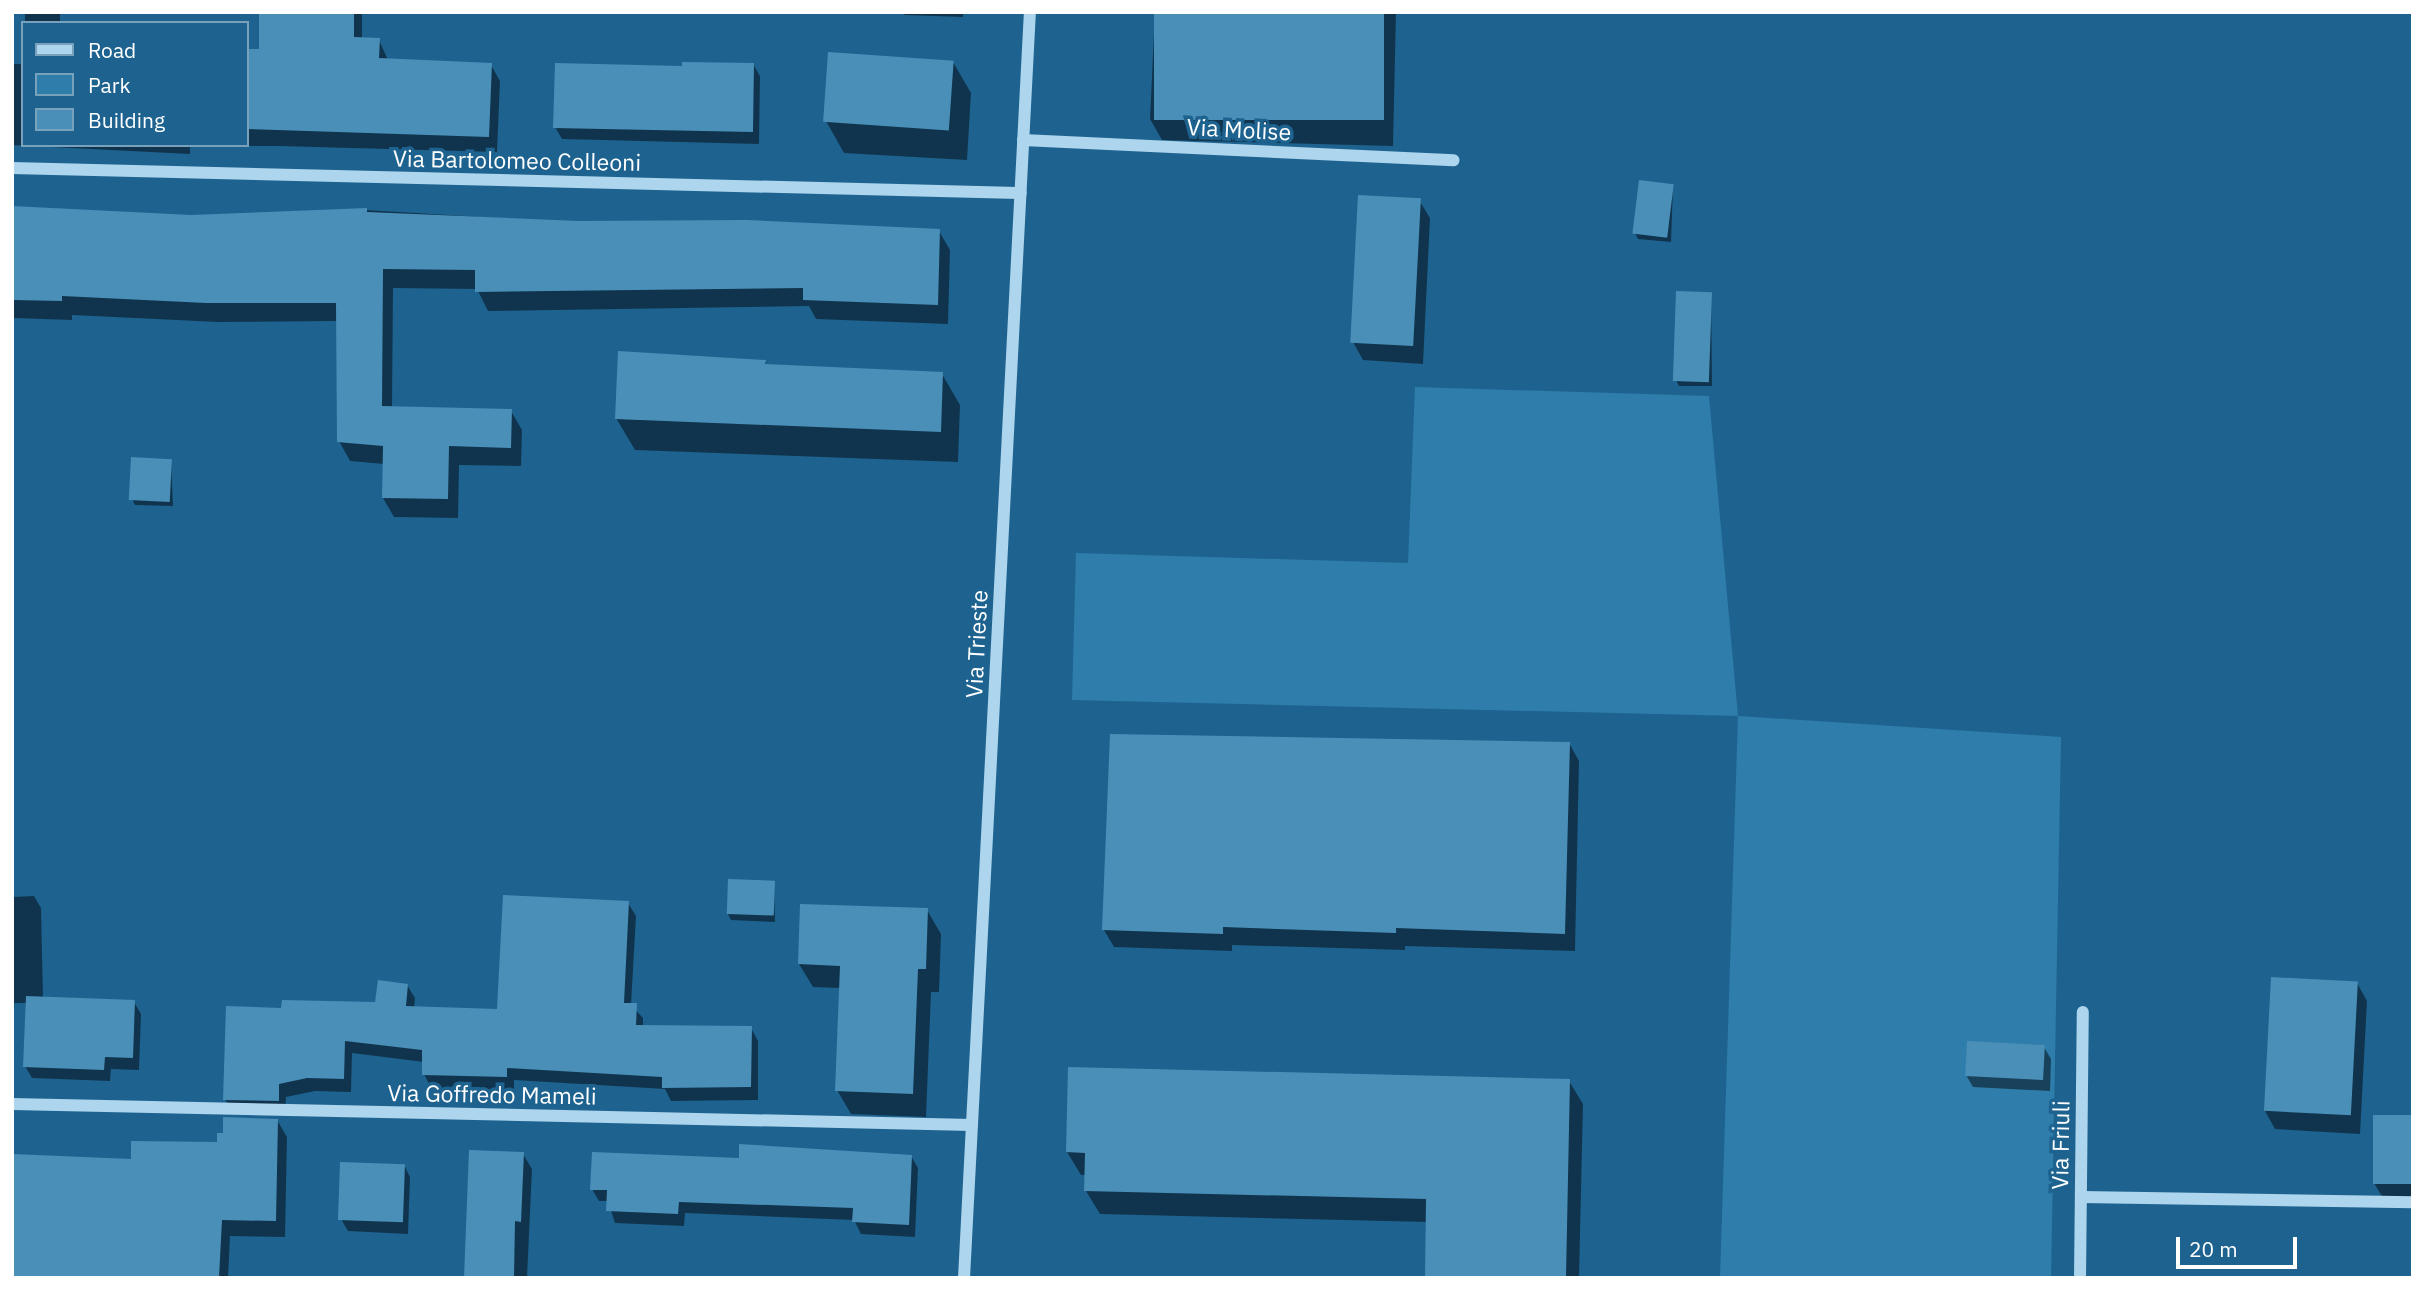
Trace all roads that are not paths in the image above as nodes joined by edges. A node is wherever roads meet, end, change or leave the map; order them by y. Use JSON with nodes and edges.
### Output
{"nodes":[{"id":1,"x":1030,"y":12,"type":"edge"},
{"id":2,"x":1023,"y":140,"type":"junction"},
{"id":3,"x":1454,"y":160,"type":"dead end"},
{"id":4,"x":12,"y":168,"type":"edge"},
{"id":5,"x":1021,"y":193,"type":"junction"},
{"id":6,"x":2082,"y":1012,"type":"dead end"},
{"id":7,"x":12,"y":1104,"type":"edge"},
{"id":8,"x":972,"y":1125,"type":"junction"},
{"id":9,"x":2081,"y":1196,"type":"junction"},
{"id":10,"x":2413,"y":1202,"type":"edge"},
{"id":11,"x":964,"y":1278,"type":"edge"},
{"id":12,"x":2080,"y":1278,"type":"edge"}],
"edges":[{"from":1,"to":2,"type":"street","name":"Via Trieste"},
{"from":2,"to":3,"type":"street","name":"Via Molise"},
{"from":2,"to":5,"type":"street","name":"Via Trieste"},
{"from":4,"to":5,"type":"street","name":"Via Bartolomeo Colleoni"},
{"from":5,"to":8,"type":"street","name":"Via Trieste"},
{"from":6,"to":9,"type":"street","name":"Via Friuli"},
{"from":7,"to":8,"type":"street","name":"Via Goffredo Mameli"},
{"from":8,"to":11,"type":"street","name":"Via Trieste"},
{"from":9,"to":10,"type":"street"},
{"from":9,"to":12,"type":"street","name":"Via Friuli"}]}
